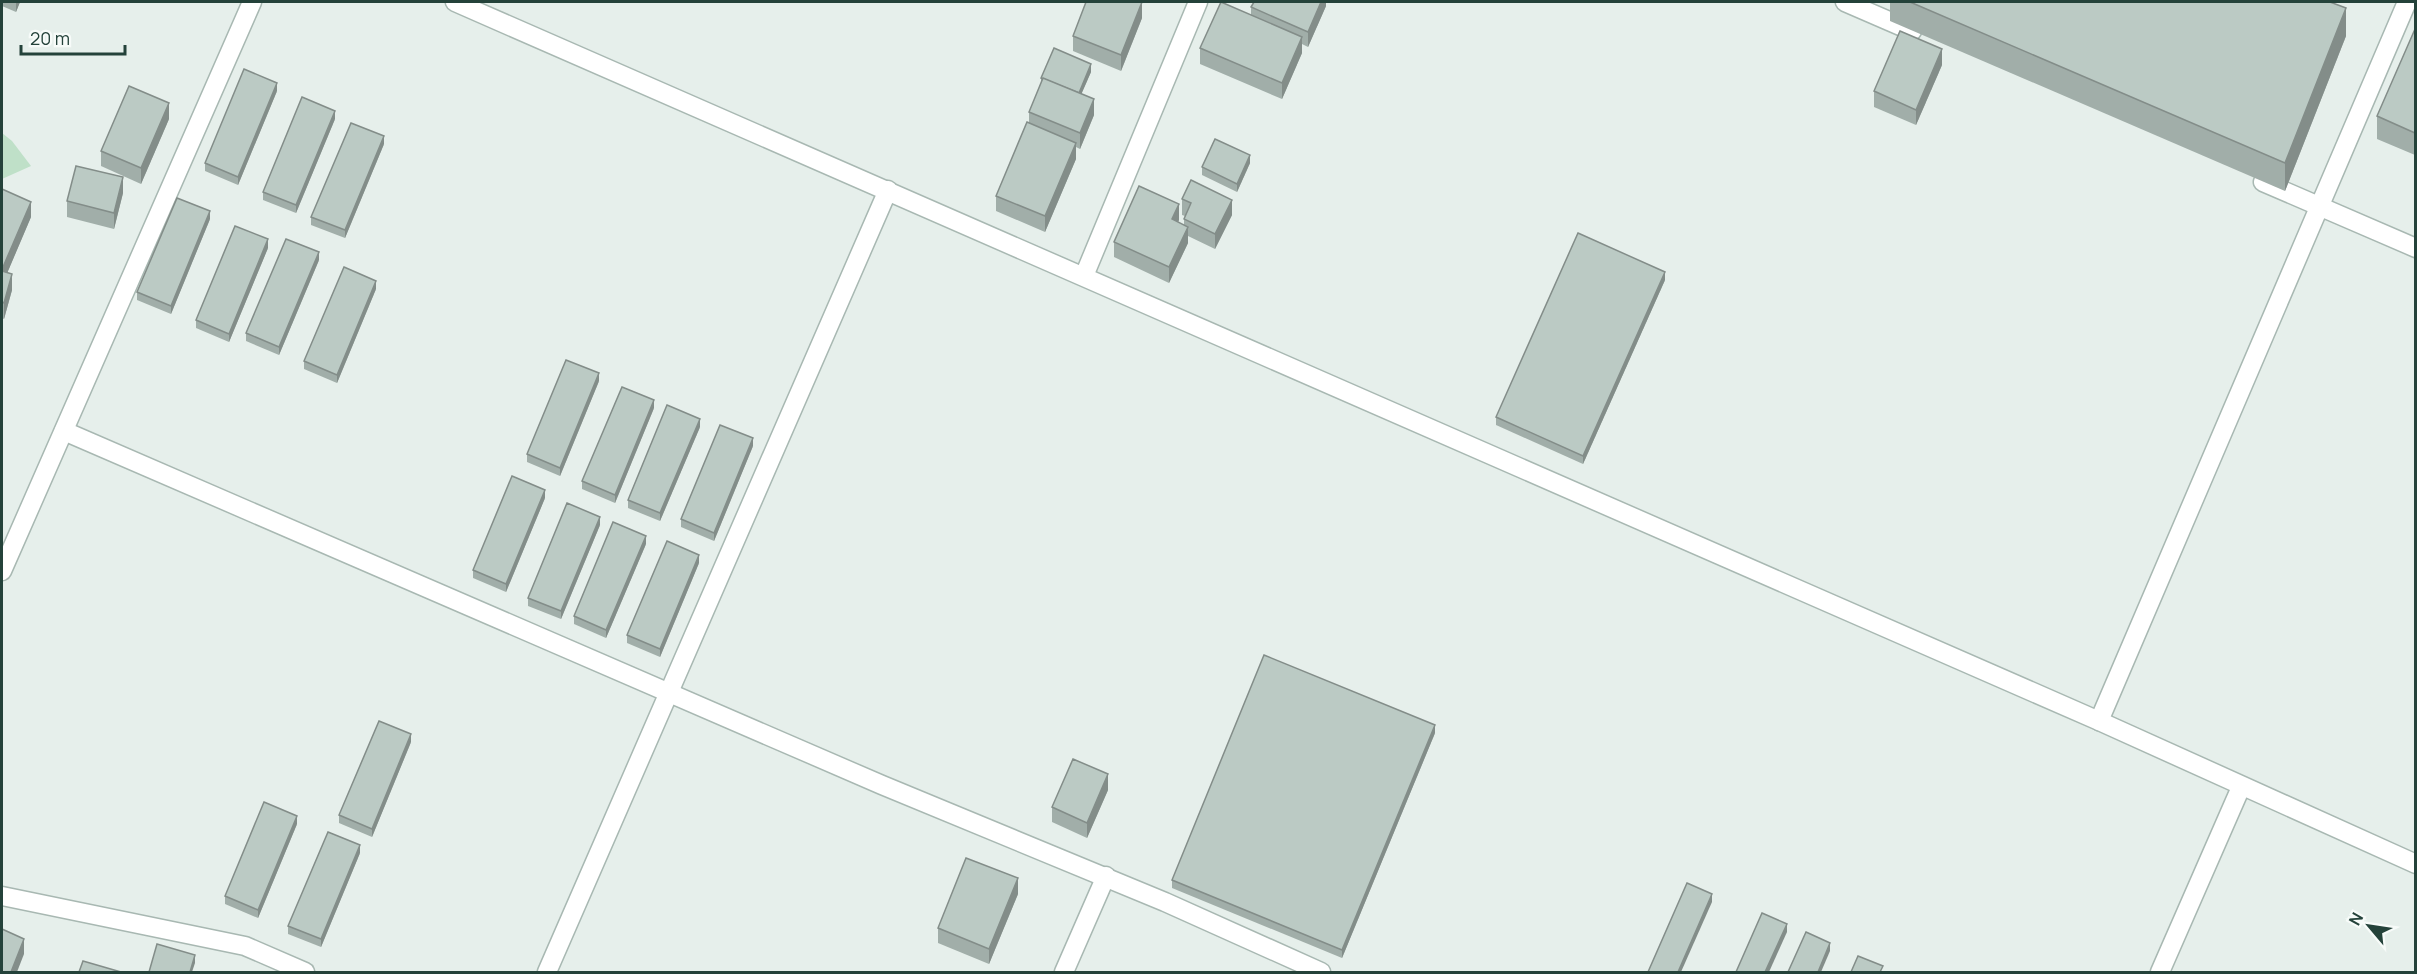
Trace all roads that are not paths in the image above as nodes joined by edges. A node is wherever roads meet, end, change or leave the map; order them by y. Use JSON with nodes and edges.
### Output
{"nodes":[{"id":1,"x":252,"y":2,"type":"edge"},
{"id":2,"x":455,"y":2,"type":"edge"},
{"id":3,"x":1198,"y":2,"type":"edge"},
{"id":4,"x":1845,"y":2,"type":"edge"},
{"id":5,"x":2407,"y":2,"type":"edge"},
{"id":6,"x":1933,"y":40,"type":"edge"},
{"id":7,"x":2242,"y":173,"type":"edge"},
{"id":8,"x":888,"y":190,"type":"junction"},
{"id":9,"x":2320,"y":205,"type":"junction"},
{"id":10,"x":2415,"y":248,"type":"edge"},
{"id":11,"x":1084,"y":276,"type":"junction"},
{"id":12,"x":64,"y":431,"type":"junction"},
{"id":13,"x":2,"y":571,"type":"edge"},
{"id":14,"x":669,"y":693,"type":"junction"},
{"id":15,"x":2099,"y":721,"type":"junction"},
{"id":16,"x":2241,"y":787,"type":"junction"},
{"id":17,"x":2415,"y":864,"type":"edge"},
{"id":18,"x":1106,"y":876,"type":"junction"},
{"id":19,"x":2,"y":896,"type":"edge"},
{"id":20,"x":305,"y":972,"type":"edge"},
{"id":21,"x":547,"y":972,"type":"edge"},
{"id":22,"x":1064,"y":972,"type":"edge"},
{"id":23,"x":1321,"y":972,"type":"edge"},
{"id":24,"x":2160,"y":972,"type":"edge"}],
"edges":[{"from":1,"to":12,"type":"street"},
{"from":2,"to":8,"type":"street"},
{"from":3,"to":11,"type":"street"},
{"from":4,"to":6,"type":"street"},
{"from":5,"to":9,"type":"street"},
{"from":7,"to":9,"type":"street"},
{"from":8,"to":11,"type":"street"},
{"from":8,"to":14,"type":"street"},
{"from":9,"to":10,"type":"street"},
{"from":9,"to":15,"type":"street"},
{"from":11,"to":15,"type":"street"},
{"from":12,"to":13,"type":"street"},
{"from":12,"to":14,"type":"street"},
{"from":14,"to":18,"type":"street"},
{"from":14,"to":21,"type":"street"},
{"from":15,"to":16,"type":"street"},
{"from":16,"to":17,"type":"street"},
{"from":16,"to":24,"type":"street"},
{"from":18,"to":22,"type":"street"},
{"from":18,"to":23,"type":"street"},
{"from":19,"to":20,"type":"street"}]}
